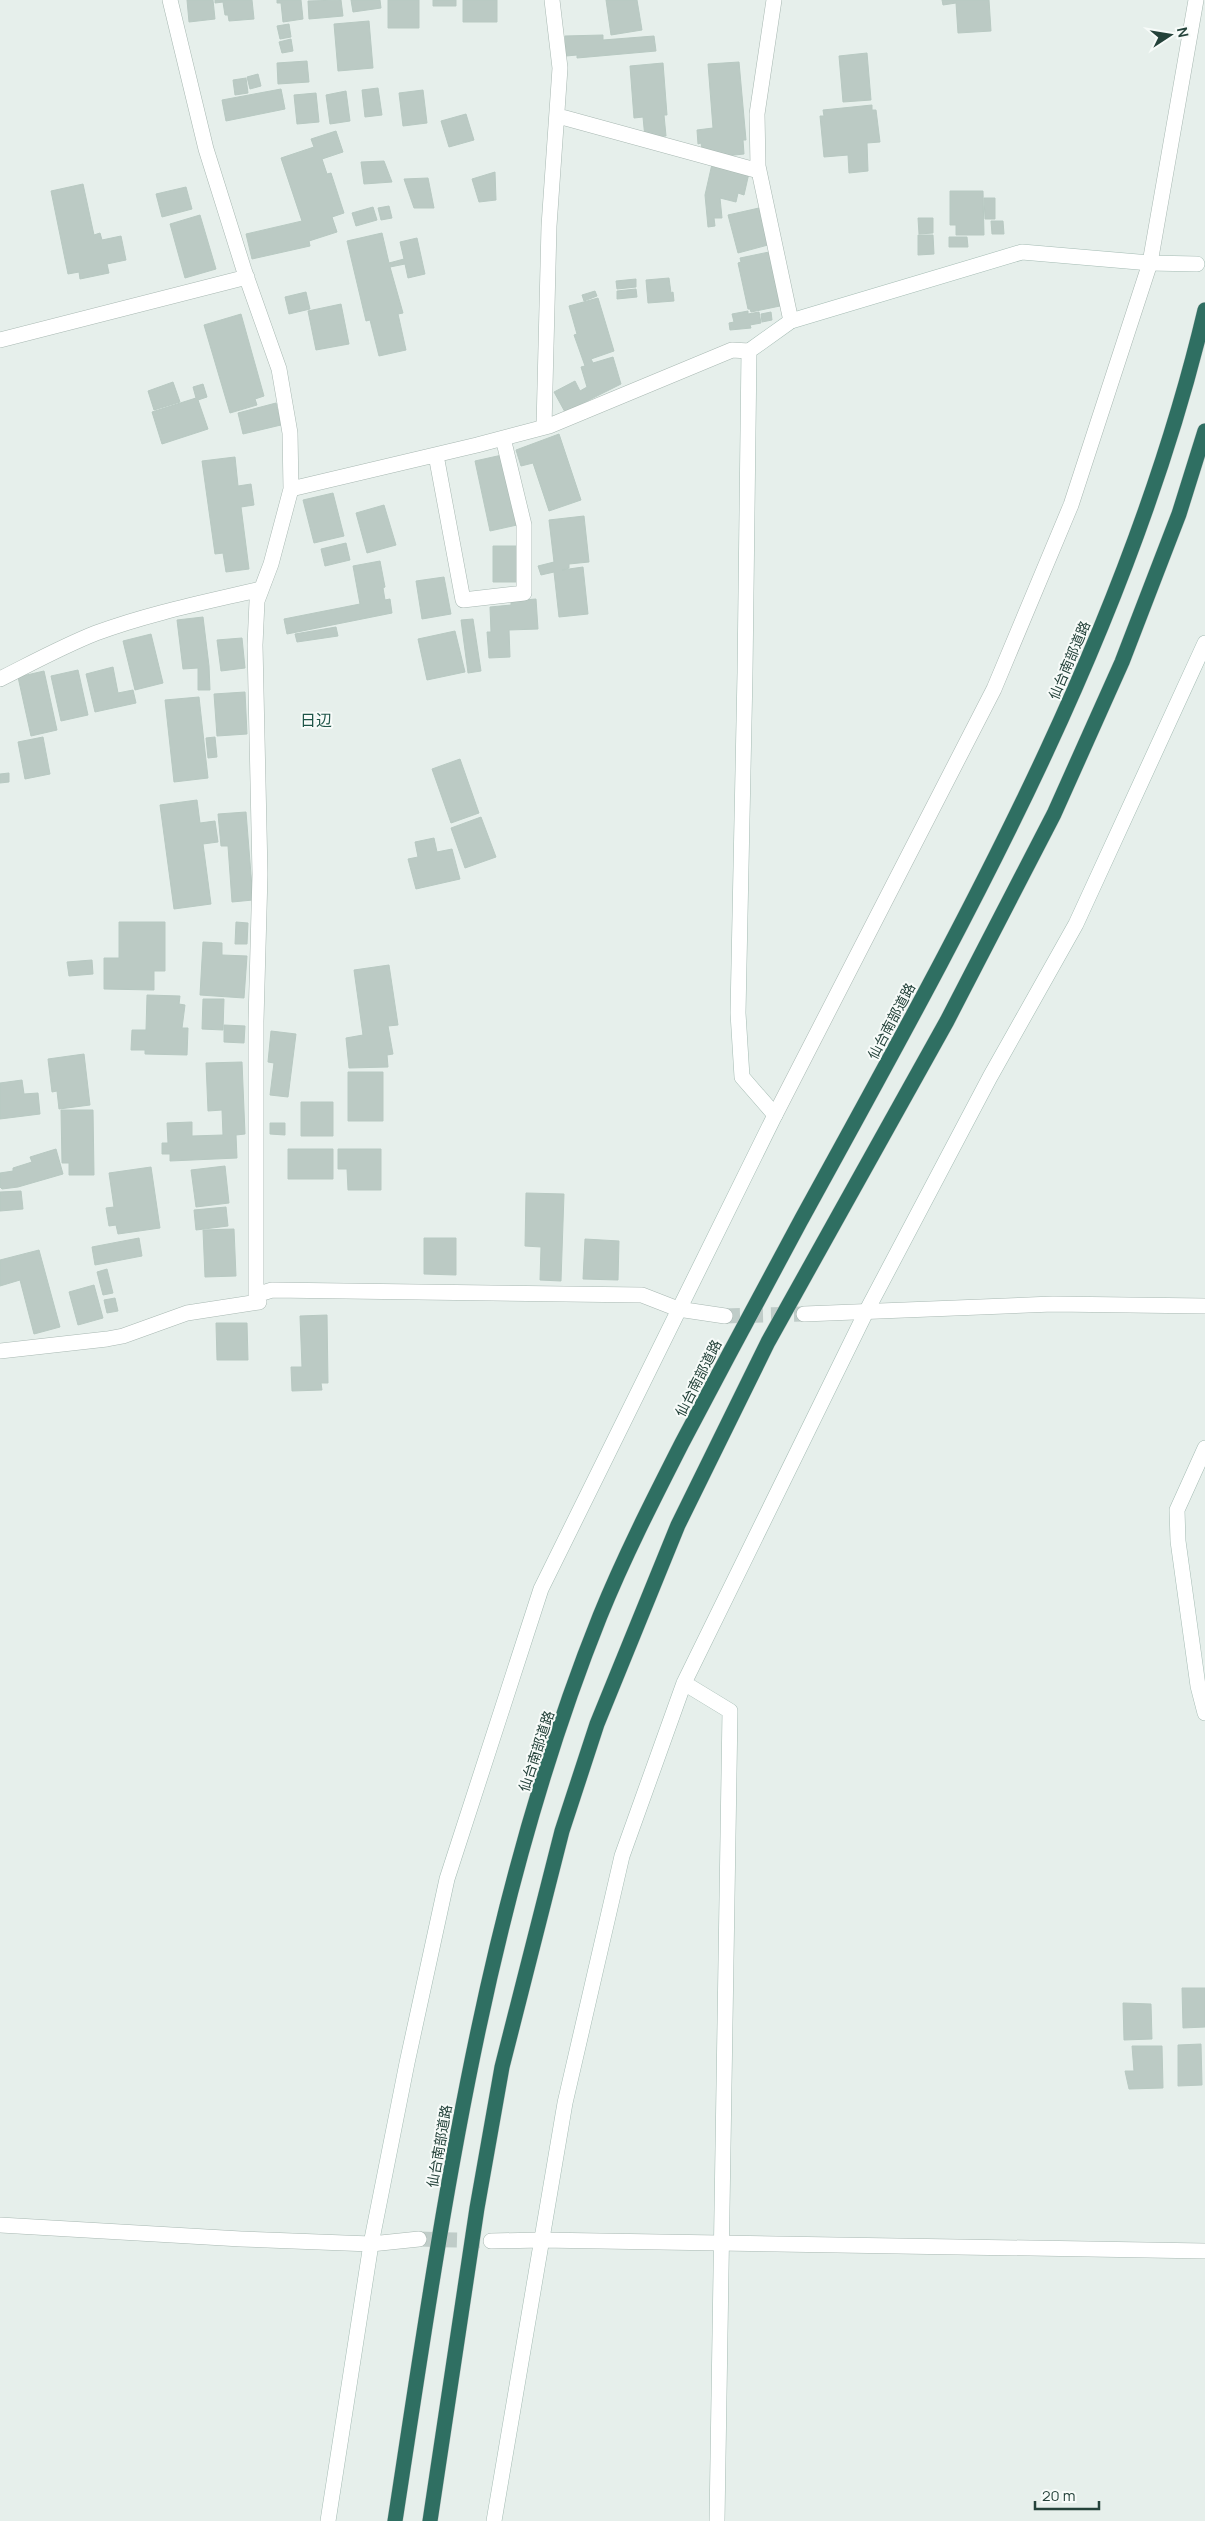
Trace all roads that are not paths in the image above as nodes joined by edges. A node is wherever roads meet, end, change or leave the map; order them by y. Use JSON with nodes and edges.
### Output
{"nodes":[{"id":1,"x":170,"y":0,"type":"edge"},
{"id":2,"x":552,"y":0,"type":"edge"},
{"id":3,"x":774,"y":0,"type":"edge"},
{"id":4,"x":1196,"y":0,"type":"edge"},
{"id":5,"x":558,"y":116,"type":"junction"},
{"id":6,"x":759,"y":171,"type":"junction"},
{"id":7,"x":1150,"y":263,"type":"junction"},
{"id":8,"x":1197,"y":264,"type":"dead end"},
{"id":9,"x":247,"y":277,"type":"junction"},
{"id":10,"x":1205,"y":310,"type":"edge"},
{"id":11,"x":791,"y":321,"type":"junction"},
{"id":12,"x":0,"y":340,"type":"edge"},
{"id":13,"x":749,"y":351,"type":"junction"},
{"id":14,"x":544,"y":427,"type":"junction"},
{"id":15,"x":1205,"y":430,"type":"edge"},
{"id":16,"x":503,"y":438,"type":"junction"},
{"id":17,"x":436,"y":455,"type":"junction"},
{"id":18,"x":291,"y":489,"type":"junction"},
{"id":19,"x":261,"y":589,"type":"junction"},
{"id":20,"x":1204,"y":647,"type":"edge"},
{"id":21,"x":0,"y":679,"type":"edge"},
{"id":22,"x":775,"y":1115,"type":"junction"},
{"id":23,"x":256,"y":1295,"type":"junction"},
{"id":24,"x":1205,"y":1306,"type":"edge"},
{"id":25,"x":678,"y":1308,"type":"junction"},
{"id":26,"x":866,"y":1312,"type":"junction"},
{"id":27,"x":804,"y":1314,"type":"tunnel mouth"},
{"id":28,"x":725,"y":1316,"type":"tunnel mouth"},
{"id":29,"x":0,"y":1351,"type":"edge"},
{"id":30,"x":1205,"y":1448,"type":"edge"},
{"id":31,"x":684,"y":1683,"type":"junction"},
{"id":32,"x":1204,"y":1709,"type":"edge"},
{"id":33,"x":0,"y":2225,"type":"edge"},
{"id":34,"x":419,"y":2239,"type":"tunnel mouth"},
{"id":35,"x":541,"y":2240,"type":"junction"},
{"id":36,"x":491,"y":2241,"type":"tunnel mouth"},
{"id":37,"x":371,"y":2244,"type":"junction"},
{"id":38,"x":721,"y":2244,"type":"junction"},
{"id":39,"x":1205,"y":2251,"type":"edge"},
{"id":40,"x":328,"y":2521,"type":"edge"},
{"id":41,"x":395,"y":2521,"type":"edge"},
{"id":42,"x":430,"y":2521,"type":"edge"},
{"id":43,"x":494,"y":2521,"type":"edge"},
{"id":44,"x":718,"y":2521,"type":"edge"}],
"edges":[{"from":1,"to":9,"type":"street"},
{"from":2,"to":5,"type":"street"},
{"from":3,"to":6,"type":"street"},
{"from":4,"to":7,"type":"street"},
{"from":5,"to":6,"type":"street"},
{"from":5,"to":14,"type":"street"},
{"from":6,"to":11,"type":"street"},
{"from":7,"to":8,"type":"street"},
{"from":7,"to":11,"type":"street"},
{"from":7,"to":22,"type":"street"},
{"from":9,"to":12,"type":"street"},
{"from":9,"to":18,"type":"street"},
{"from":10,"to":41,"type":"highway","name":"仙台南部道路"},
{"from":11,"to":13,"type":"street"},
{"from":13,"to":14,"type":"street"},
{"from":13,"to":22,"type":"street"},
{"from":14,"to":16,"type":"street"},
{"from":15,"to":42,"type":"highway"},
{"from":16,"to":17,"type":"street"},
{"from":16,"to":17,"type":"street"},
{"from":17,"to":18,"type":"street"},
{"from":18,"to":19,"type":"street"},
{"from":19,"to":21,"type":"street"},
{"from":19,"to":23,"type":"street"},
{"from":20,"to":26,"type":"street"},
{"from":22,"to":25,"type":"street"},
{"from":23,"to":25,"type":"street"},
{"from":23,"to":29,"type":"street"},
{"from":24,"to":26,"type":"street"},
{"from":25,"to":28,"type":"street"},
{"from":25,"to":37,"type":"street"},
{"from":26,"to":27,"type":"street"},
{"from":26,"to":31,"type":"street"},
{"from":30,"to":32,"type":"street"},
{"from":31,"to":35,"type":"street"},
{"from":31,"to":38,"type":"street"},
{"from":33,"to":37,"type":"street"},
{"from":34,"to":37,"type":"street"},
{"from":35,"to":36,"type":"street"},
{"from":35,"to":38,"type":"street"},
{"from":35,"to":43,"type":"street"},
{"from":37,"to":40,"type":"street"},
{"from":38,"to":39,"type":"street"},
{"from":38,"to":44,"type":"street"}]}
